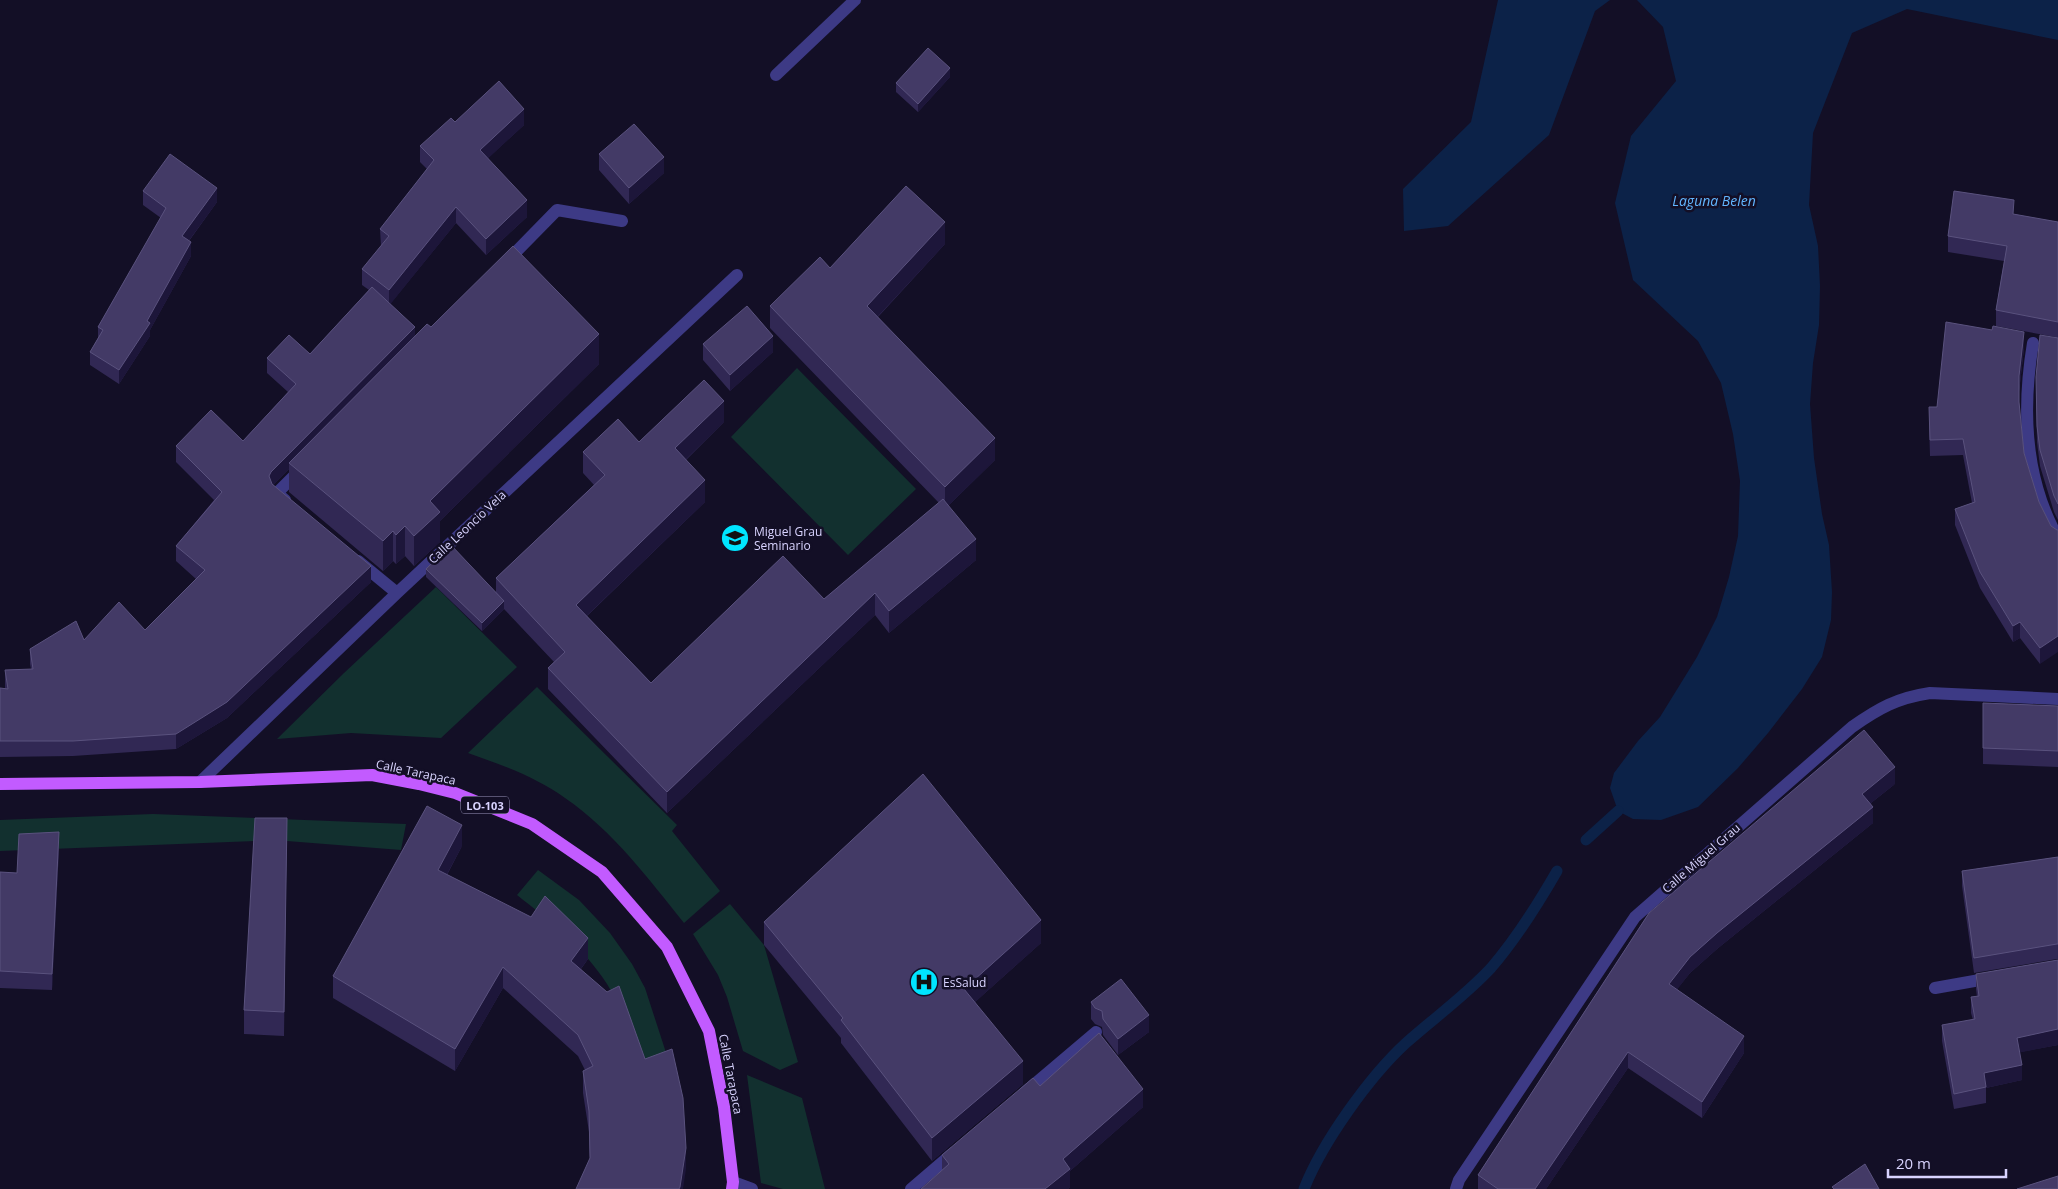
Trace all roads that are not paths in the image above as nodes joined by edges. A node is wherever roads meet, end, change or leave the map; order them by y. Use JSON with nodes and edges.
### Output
{"nodes":[{"id":1,"x":855,"y":0,"type":"edge"},
{"id":2,"x":776,"y":75,"type":"dead end"},
{"id":3,"x":622,"y":221,"type":"dead end"},
{"id":4,"x":494,"y":274,"type":"edge"},
{"id":5,"x":737,"y":275,"type":"dead end"},
{"id":6,"x":2033,"y":342,"type":"dead end"},
{"id":7,"x":312,"y":458,"type":"edge"},
{"id":8,"x":292,"y":506,"type":"edge"},
{"id":9,"x":2058,"y":538,"type":"edge"},
{"id":10,"x":352,"y":556,"type":"edge"},
{"id":11,"x":397,"y":593,"type":"junction"},
{"id":12,"x":2058,"y":699,"type":"edge"},
{"id":13,"x":200,"y":782,"type":"junction"},
{"id":14,"x":0,"y":784,"type":"edge"},
{"id":15,"x":2001,"y":976,"type":"edge"},
{"id":16,"x":1935,"y":988,"type":"dead end"},
{"id":17,"x":1096,"y":1032,"type":"dead end"},
{"id":18,"x":1015,"y":1101,"type":"edge"},
{"id":19,"x":963,"y":1145,"type":"edge"},
{"id":20,"x":732,"y":1185,"type":"edge"},
{"id":21,"x":752,"y":1189,"type":"edge"},
{"id":22,"x":912,"y":1189,"type":"edge"},
{"id":23,"x":1456,"y":1189,"type":"edge"}],
"edges":[{"from":1,"to":2,"type":"street"},
{"from":3,"to":4,"type":"street"},
{"from":5,"to":11,"type":"street","name":"Calle Leoncio Vela"},
{"from":6,"to":9,"type":"street"},
{"from":7,"to":8,"type":"street"},
{"from":10,"to":11,"type":"street"},
{"from":11,"to":13,"type":"street","name":"Calle Leoncio Vela"},
{"from":12,"to":23,"type":"street","name":"Calle Miguel Grau"},
{"from":13,"to":14,"type":"main road","name":"Calle Tarapaca","number":"LO-103"},
{"from":13,"to":20,"type":"main road","name":"Calle Tarapaca","number":"LO-103"},
{"from":15,"to":16,"type":"street"},
{"from":17,"to":18,"type":"street"},
{"from":19,"to":22,"type":"street"},
{"from":20,"to":21,"type":"street"}]}
